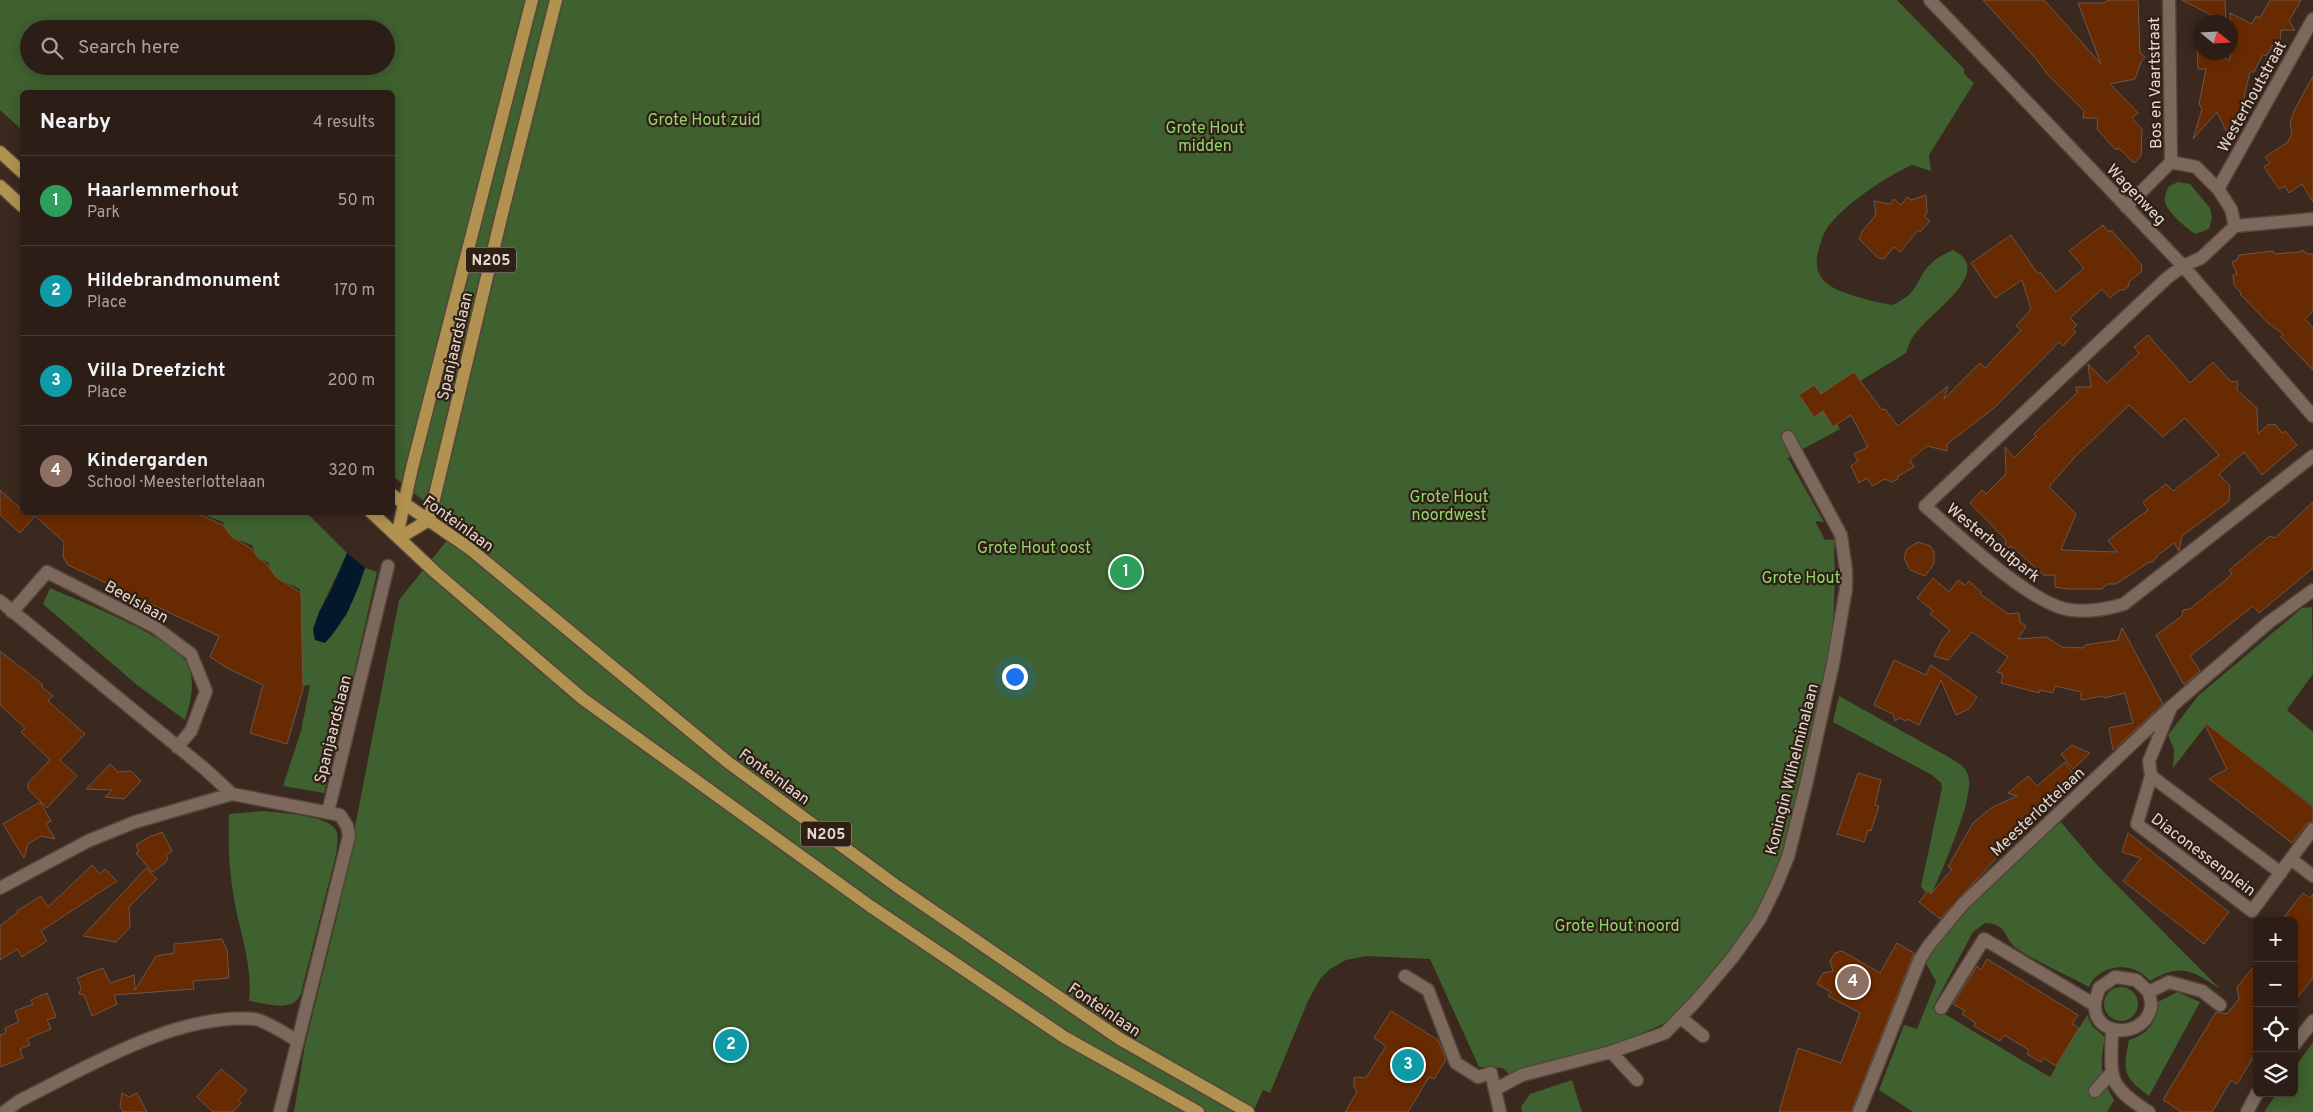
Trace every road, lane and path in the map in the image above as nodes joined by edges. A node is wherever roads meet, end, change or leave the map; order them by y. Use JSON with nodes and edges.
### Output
{"nodes":[{"id":1,"x":532,"y":0,"type":"edge"},
{"id":2,"x":556,"y":0,"type":"edge"},
{"id":3,"x":1930,"y":0,"type":"edge"},
{"id":4,"x":2169,"y":0,"type":"edge"},
{"id":5,"x":2313,"y":19,"type":"edge"},
{"id":6,"x":0,"y":152,"type":"edge"},
{"id":7,"x":2171,"y":162,"type":"junction"},
{"id":8,"x":20,"y":170,"type":"edge"},
{"id":9,"x":0,"y":186,"type":"edge"},
{"id":10,"x":2218,"y":189,"type":"junction"},
{"id":11,"x":20,"y":204,"type":"edge"},
{"id":12,"x":2126,"y":207,"type":"junction"},
{"id":13,"x":2313,"y":219,"type":"edge"},
{"id":14,"x":2235,"y":226,"type":"junction"},
{"id":15,"x":2183,"y":266,"type":"junction"},
{"id":16,"x":2313,"y":416,"type":"edge"},
{"id":17,"x":1788,"y":437,"type":"dead end"},
{"id":18,"x":2313,"y":456,"type":"edge"},
{"id":19,"x":395,"y":496,"type":"edge"},
{"id":20,"x":404,"y":504,"type":"junction"},
{"id":21,"x":374,"y":515,"type":"edge"},
{"id":22,"x":429,"y":520,"type":"junction"},
{"id":23,"x":398,"y":537,"type":"junction"},
{"id":24,"x":388,"y":566,"type":"dead end"},
{"id":25,"x":2311,"y":595,"type":"edge"},
{"id":26,"x":0,"y":601,"type":"edge"},
{"id":27,"x":12,"y":612,"type":"junction"},
{"id":28,"x":2172,"y":706,"type":"junction"},
{"id":29,"x":177,"y":747,"type":"junction"},
{"id":30,"x":2151,"y":776,"type":"junction"},
{"id":31,"x":232,"y":794,"type":"junction"},
{"id":32,"x":334,"y":813,"type":"junction"},
{"id":33,"x":2313,"y":829,"type":"edge"},
{"id":34,"x":2291,"y":859,"type":"junction"},
{"id":35,"x":2281,"y":873,"type":"junction"},
{"id":36,"x":2310,"y":877,"type":"edge"},
{"id":37,"x":0,"y":888,"type":"edge"},
{"id":38,"x":1405,"y":976,"type":"dead end"},
{"id":39,"x":2149,"y":992,"type":"junction"},
{"id":40,"x":2095,"y":1005,"type":"junction"},
{"id":41,"x":2220,"y":1005,"type":"dead end"},
{"id":42,"x":1941,"y":1008,"type":"dead end"},
{"id":43,"x":1680,"y":1017,"type":"junction"},
{"id":44,"x":2313,"y":1021,"type":"edge"},
{"id":45,"x":2112,"y":1030,"type":"junction"},
{"id":46,"x":1703,"y":1036,"type":"dead end"},
{"id":47,"x":2298,"y":1040,"type":"edge"},
{"id":48,"x":298,"y":1041,"type":"junction"},
{"id":49,"x":1611,"y":1052,"type":"junction"},
{"id":50,"x":2112,"y":1072,"type":"junction"},
{"id":51,"x":1636,"y":1080,"type":"dead end"},
{"id":52,"x":1496,"y":1089,"type":"junction"},
{"id":53,"x":2094,"y":1091,"type":"dead end"},
{"id":54,"x":2256,"y":1097,"type":"edge"},
{"id":55,"x":4,"y":1112,"type":"edge"},
{"id":56,"x":280,"y":1112,"type":"edge"},
{"id":57,"x":1198,"y":1112,"type":"edge"},
{"id":58,"x":1248,"y":1112,"type":"edge"},
{"id":59,"x":1500,"y":1112,"type":"edge"},
{"id":60,"x":1858,"y":1112,"type":"edge"},
{"id":61,"x":2149,"y":1112,"type":"edge"},
{"id":62,"x":2247,"y":1112,"type":"edge"}],
"edges":[{"from":1,"to":20,"type":"main road","name":"Spanjaardslaan","number":"N205"},
{"from":2,"to":22,"type":"main road","name":"Spanjaardslaan","number":"N205"},
{"from":3,"to":12,"type":"street","name":"Wagenweg"},
{"from":4,"to":7,"type":"street","name":"Bos en Vaartstraat"},
{"from":5,"to":10,"type":"street","name":"Westerhoutstraat"},
{"from":6,"to":8,"type":"main road"},
{"from":7,"to":10,"type":"street"},
{"from":7,"to":12,"type":"street","name":"Bos en Vaartstraat"},
{"from":9,"to":11,"type":"main road"},
{"from":10,"to":14,"type":"street"},
{"from":12,"to":15,"type":"street","name":"Wagenweg"},
{"from":13,"to":14,"type":"street"},
{"from":14,"to":15,"type":"street"},
{"from":15,"to":16,"type":"street","name":"Wagenweg"},
{"from":15,"to":18,"type":"street","name":"Westerhoutpark"},
{"from":17,"to":43,"type":"street","name":"Koningin Wilhelminalaan"},
{"from":19,"to":20,"type":"main road","name":"Fonteinlaan"},
{"from":20,"to":22,"type":"main road","name":"Fonteinlaan","number":"N205"},
{"from":20,"to":23,"type":"main road","name":"Spanjaardslaan","number":"N205"},
{"from":21,"to":23,"type":"main road"},
{"from":22,"to":23,"type":"main road"},
{"from":22,"to":58,"type":"main road","name":"Fonteinlaan","number":"N205"},
{"from":23,"to":57,"type":"main road","number":"N205"},
{"from":24,"to":32,"type":"street","name":"Spanjaardslaan"},
{"from":25,"to":28,"type":"street","name":"Meesterlottelaan"},
{"from":26,"to":27,"type":"street"},
{"from":27,"to":29,"type":"street"},
{"from":27,"to":29,"type":"street","name":"Beelslaan"},
{"from":28,"to":30,"type":"street","name":"Diaconessenplein"},
{"from":28,"to":60,"type":"street","name":"Meesterlottelaan"},
{"from":29,"to":31,"type":"street"},
{"from":30,"to":35,"type":"street","name":"Diaconessenplein"},
{"from":30,"to":35,"type":"street","name":"Diaconessenplein"},
{"from":31,"to":32,"type":"street"},
{"from":31,"to":37,"type":"street"},
{"from":32,"to":48,"type":"street"},
{"from":33,"to":34,"type":"street","name":"Diaconessenplein"},
{"from":34,"to":35,"type":"street","name":"Diaconessenplein"},
{"from":34,"to":36,"type":"street"},
{"from":38,"to":52,"type":"street"},
{"from":39,"to":40,"type":"street"},
{"from":39,"to":41,"type":"street"},
{"from":39,"to":45,"type":"street"},
{"from":40,"to":42,"type":"street"},
{"from":40,"to":45,"type":"street"},
{"from":43,"to":46,"type":"street"},
{"from":43,"to":49,"type":"street","name":"Koningin Wilhelminalaan"},
{"from":44,"to":47,"type":"street"},
{"from":45,"to":50,"type":"street"},
{"from":48,"to":55,"type":"street"},
{"from":48,"to":56,"type":"street"},
{"from":49,"to":51,"type":"street"},
{"from":49,"to":52,"type":"street","name":"Koningin Wilhelminalaan"},
{"from":50,"to":53,"type":"street"},
{"from":50,"to":61,"type":"street"},
{"from":52,"to":59,"type":"street"},
{"from":54,"to":62,"type":"street"}]}
